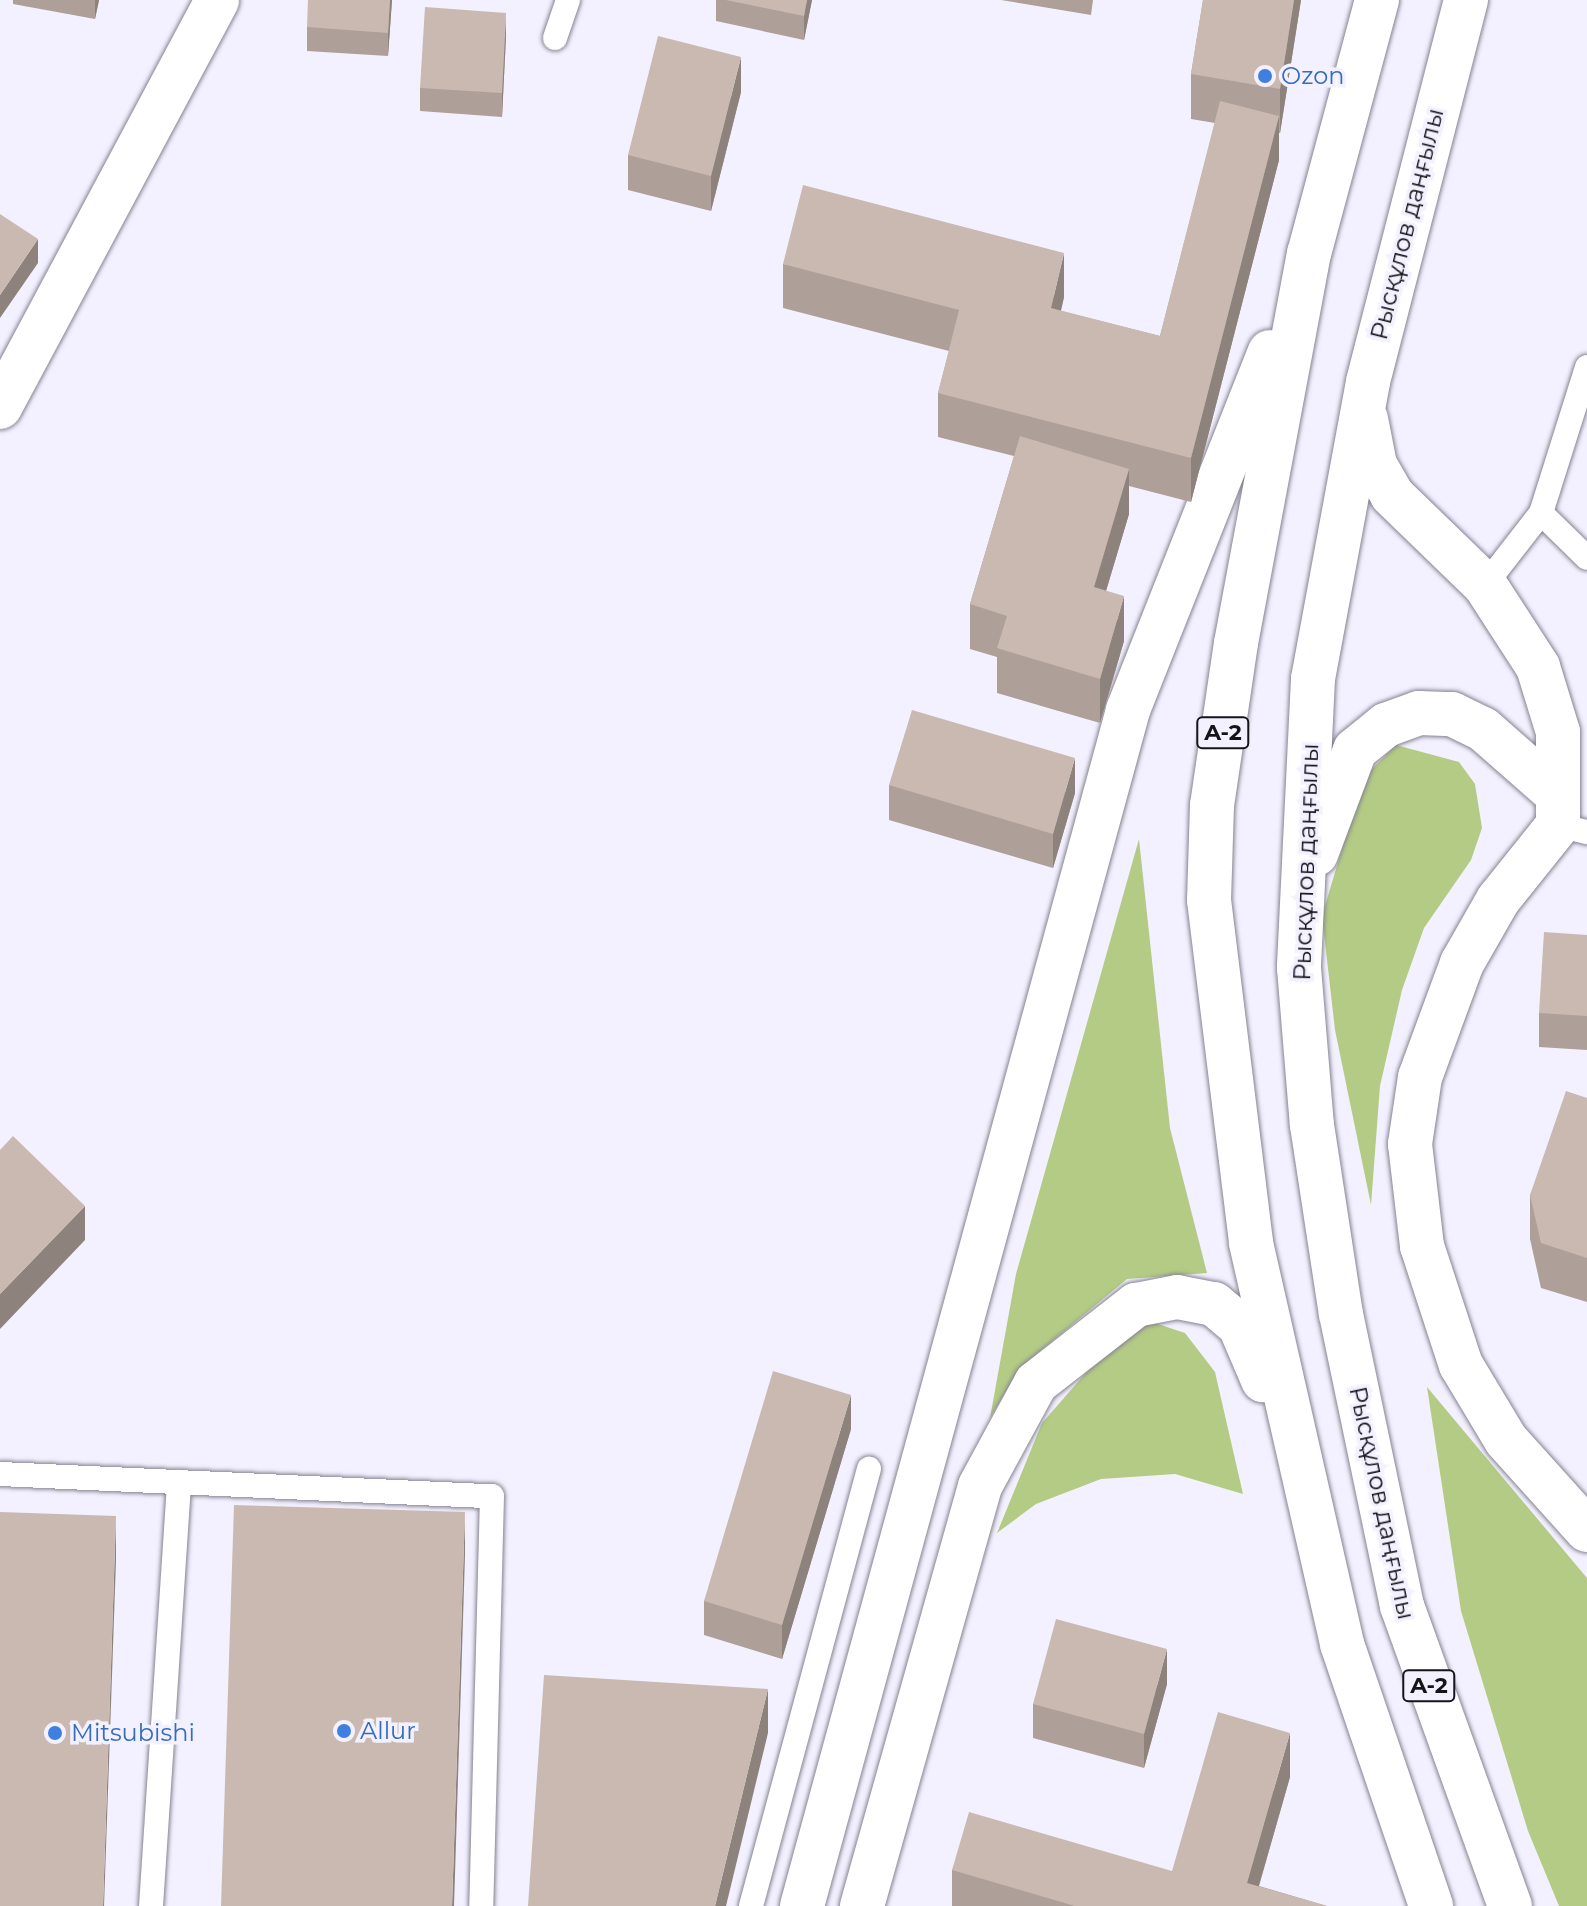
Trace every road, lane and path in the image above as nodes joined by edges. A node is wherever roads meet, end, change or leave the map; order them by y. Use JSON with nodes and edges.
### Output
{"nodes":[{"id":1,"x":217,"y":0,"type":"edge"},
{"id":2,"x":568,"y":0,"type":"edge"},
{"id":3,"x":1377,"y":0,"type":"edge"},
{"id":4,"x":1466,"y":0,"type":"edge"},
{"id":5,"x":555,"y":38,"type":"dead end"},
{"id":6,"x":1309,"y":253,"type":"junction"},
{"id":7,"x":1587,"y":367,"type":"edge"},
{"id":8,"x":1363,"y":405,"type":"junction"},
{"id":9,"x":0,"y":407,"type":"edge"},
{"id":10,"x":1541,"y":513,"type":"junction"},
{"id":11,"x":1587,"y":558,"type":"edge"},
{"id":12,"x":1485,"y":585,"type":"junction"},
{"id":13,"x":1567,"y":817,"type":"edge"},
{"id":14,"x":1300,"y":897,"type":"junction"},
{"id":15,"x":869,"y":1469,"type":"dead end"},
{"id":16,"x":1304,"y":1473,"type":"junction"},
{"id":17,"x":0,"y":1474,"type":"edge"},
{"id":18,"x":179,"y":1482,"type":"junction"},
{"id":19,"x":1587,"y":1530,"type":"edge"},
{"id":20,"x":793,"y":1761,"type":"junction"},
{"id":21,"x":837,"y":1773,"type":"junction"},
{"id":22,"x":891,"y":1788,"type":"junction"},
{"id":23,"x":151,"y":1906,"type":"edge"},
{"id":24,"x":481,"y":1906,"type":"edge"},
{"id":25,"x":751,"y":1906,"type":"edge"},
{"id":26,"x":802,"y":1906,"type":"edge"},
{"id":27,"x":862,"y":1906,"type":"edge"},
{"id":28,"x":1431,"y":1906,"type":"edge"},
{"id":29,"x":1510,"y":1906,"type":"edge"}],
"edges":[{"from":1,"to":9,"type":"main road"},
{"from":2,"to":5,"type":"lane"},
{"from":3,"to":6,"type":"main road","number":"A-2"},
{"from":4,"to":8,"type":"main road","name":"Рысқұлов даңғылы"},
{"from":6,"to":16,"type":"main road","number":"A-2"},
{"from":6,"to":21,"type":"main road"},
{"from":7,"to":10,"type":"lane"},
{"from":8,"to":12,"type":"main road"},
{"from":8,"to":14,"type":"main road","name":"Рысқұлов даңғылы"},
{"from":10,"to":11,"type":"lane"},
{"from":10,"to":12,"type":"lane"},
{"from":12,"to":13,"type":"main road"},
{"from":13,"to":14,"type":"main road"},
{"from":13,"to":19,"type":"main road"},
{"from":14,"to":29,"type":"main road","name":"Рысқұлов даңғылы","number":"A-2"},
{"from":15,"to":20,"type":"lane"},
{"from":16,"to":22,"type":"main road"},
{"from":16,"to":28,"type":"main road","number":"A-2"},
{"from":17,"to":18,"type":"lane"},
{"from":18,"to":23,"type":"lane"},
{"from":18,"to":24,"type":"lane"},
{"from":20,"to":21,"type":"lane"},
{"from":20,"to":25,"type":"lane"},
{"from":21,"to":22,"type":"main road"},
{"from":21,"to":26,"type":"main road"},
{"from":22,"to":27,"type":"main road"}]}
